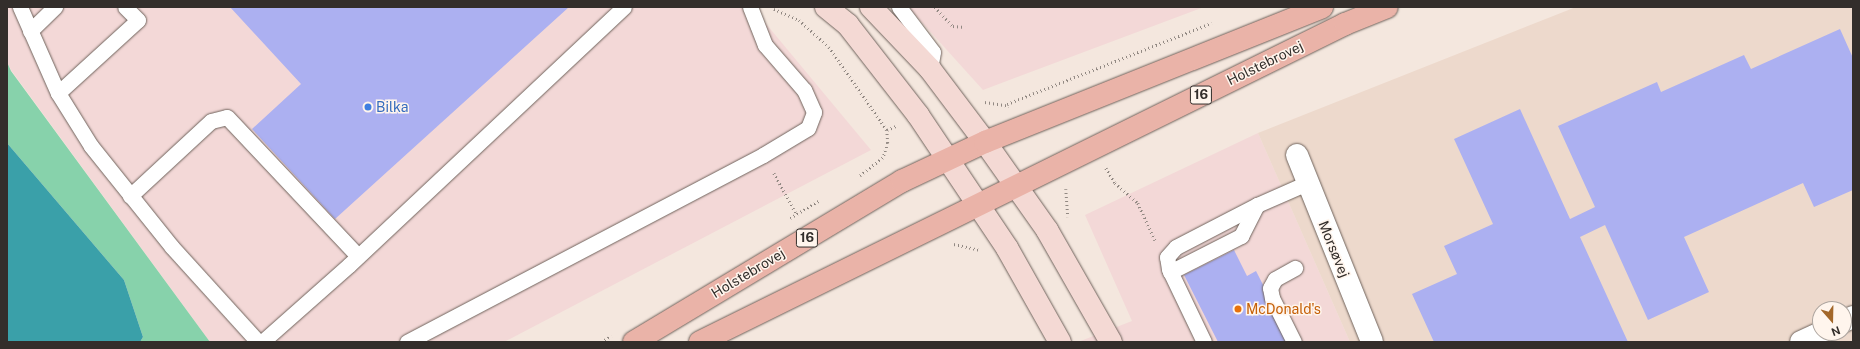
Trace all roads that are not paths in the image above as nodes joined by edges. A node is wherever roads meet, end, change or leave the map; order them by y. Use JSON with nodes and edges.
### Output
{"nodes":[{"id":1,"x":20,"y":7,"type":"edge"},
{"id":2,"x":55,"y":7,"type":"edge"},
{"id":3,"x":125,"y":7,"type":"edge"},
{"id":4,"x":624,"y":7,"type":"edge"},
{"id":5,"x":826,"y":7,"type":"edge"},
{"id":6,"x":871,"y":7,"type":"edge"},
{"id":7,"x":899,"y":7,"type":"edge"},
{"id":8,"x":1322,"y":7,"type":"edge"},
{"id":9,"x":1387,"y":7,"type":"edge"},
{"id":10,"x":750,"y":9,"type":"edge"},
{"id":11,"x":30,"y":30,"type":"junction"},
{"id":12,"x":930,"y":69,"type":"junction"},
{"id":13,"x":58,"y":93,"type":"junction"},
{"id":14,"x":985,"y":142,"type":"junction"},
{"id":15,"x":1297,"y":155,"type":"dead end"},
{"id":16,"x":948,"y":160,"type":"junction"},
{"id":17,"x":1308,"y":183,"type":"junction"},
{"id":18,"x":1016,"y":186,"type":"junction"},
{"id":19,"x":130,"y":196,"type":"junction"},
{"id":20,"x":978,"y":204,"type":"junction"},
{"id":21,"x":1257,"y":204,"type":"junction"},
{"id":22,"x":358,"y":256,"type":"junction"},
{"id":23,"x":1295,"y":268,"type":"dead end"},
{"id":24,"x":1170,"y":272,"type":"junction"},
{"id":25,"x":1812,"y":337,"type":"edge"},
{"id":26,"x":258,"y":342,"type":"edge"},
{"id":27,"x":262,"y":342,"type":"edge"},
{"id":28,"x":407,"y":342,"type":"edge"},
{"id":29,"x":634,"y":342,"type":"edge"},
{"id":30,"x":700,"y":342,"type":"edge"},
{"id":31,"x":1060,"y":342,"type":"edge"},
{"id":32,"x":1111,"y":342,"type":"edge"},
{"id":33,"x":1204,"y":342,"type":"edge"},
{"id":34,"x":1294,"y":342,"type":"edge"},
{"id":35,"x":1372,"y":342,"type":"edge"},
{"id":36,"x":1802,"y":342,"type":"edge"}],
"edges":[{"from":1,"to":11,"type":"lane"},
{"from":2,"to":11,"type":"lane"},
{"from":3,"to":13,"type":"lane"},
{"from":4,"to":22,"type":"lane"},
{"from":5,"to":16,"type":"street"},
{"from":6,"to":12,"type":"street"},
{"from":7,"to":12,"type":"lane"},
{"from":8,"to":14,"type":"main road","name":"Holstebrovej","number":"16"},
{"from":9,"to":18,"type":"main road","name":"Holstebrovej","number":"16"},
{"from":10,"to":28,"type":"lane"},
{"from":11,"to":13,"type":"lane"},
{"from":12,"to":14,"type":"street"},
{"from":13,"to":19,"type":"lane"},
{"from":14,"to":16,"type":"main road","name":"Holstebrovej","number":"16"},
{"from":14,"to":18,"type":"street"},
{"from":15,"to":17,"type":"street","name":"Morsøvej"},
{"from":16,"to":20,"type":"street"},
{"from":16,"to":29,"type":"main road","name":"Holstebrovej","number":"16"},
{"from":17,"to":21,"type":"lane"},
{"from":17,"to":35,"type":"street","name":"Morsøvej"},
{"from":18,"to":20,"type":"main road","name":"Holstebrovej","number":"16"},
{"from":18,"to":32,"type":"street"},
{"from":19,"to":22,"type":"lane"},
{"from":19,"to":26,"type":"lane"},
{"from":20,"to":30,"type":"main road","name":"Holstebrovej","number":"16"},
{"from":20,"to":31,"type":"street"},
{"from":21,"to":24,"type":"lane"},
{"from":21,"to":24,"type":"lane"},
{"from":22,"to":27,"type":"lane"},
{"from":23,"to":34,"type":"lane"},
{"from":24,"to":33,"type":"lane"},
{"from":25,"to":36,"type":"street"}]}
